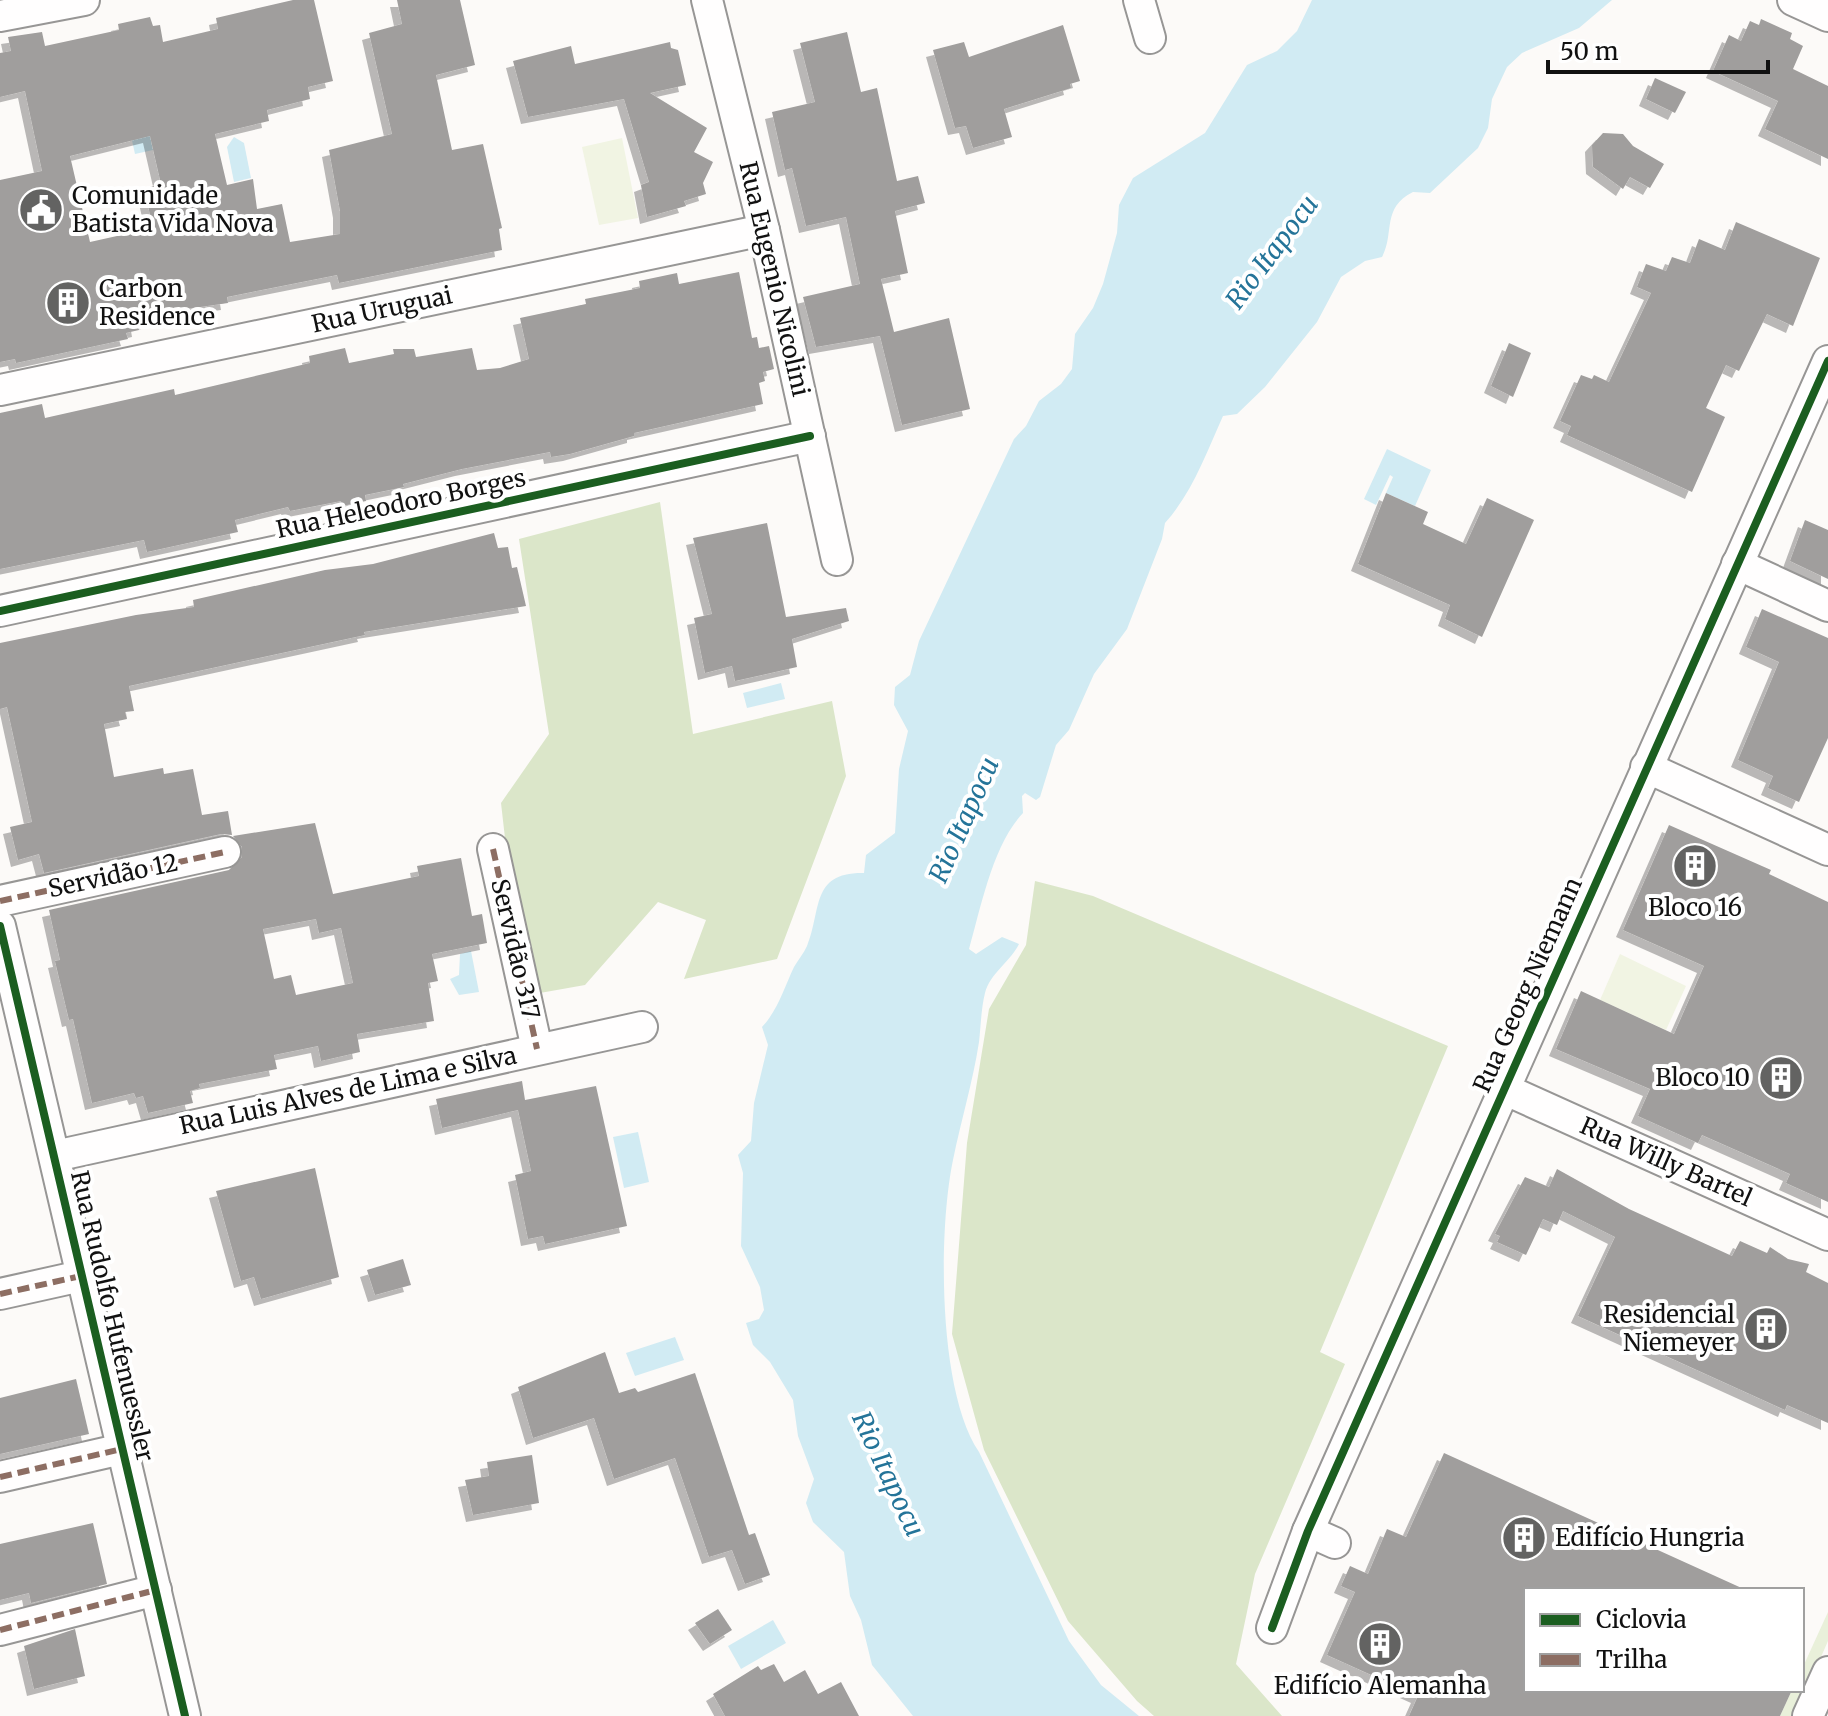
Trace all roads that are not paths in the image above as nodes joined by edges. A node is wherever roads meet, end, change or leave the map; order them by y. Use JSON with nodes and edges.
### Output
{"nodes":[{"id":1,"x":84,"y":0,"type":"edge"},
{"id":2,"x":707,"y":0,"type":"edge"},
{"id":3,"x":1139,"y":0,"type":"edge"},
{"id":4,"x":1793,"y":0,"type":"edge"},
{"id":5,"x":0,"y":16,"type":"edge"},
{"id":6,"x":1828,"y":16,"type":"edge"},
{"id":7,"x":1150,"y":38,"type":"dead end"},
{"id":8,"x":764,"y":230,"type":"junction"},
{"id":9,"x":1828,"y":361,"type":"edge"},
{"id":10,"x":0,"y":390,"type":"edge"},
{"id":11,"x":810,"y":436,"type":"junction"},
{"id":12,"x":837,"y":560,"type":"dead end"},
{"id":13,"x":1737,"y":564,"type":"junction"},
{"id":14,"x":1828,"y":606,"type":"edge"},
{"id":15,"x":0,"y":611,"type":"edge"},
{"id":16,"x":1646,"y":767,"type":"junction"},
{"id":17,"x":493,"y":849,"type":"dead end"},
{"id":18,"x":1828,"y":850,"type":"edge"},
{"id":19,"x":225,"y":852,"type":"dead end"},
{"id":20,"x":0,"y":901,"type":"edge"},
{"id":21,"x":1,"y":937,"type":"edge"},
{"id":22,"x":642,"y":1027,"type":"dead end"},
{"id":23,"x":537,"y":1049,"type":"junction"},
{"id":24,"x":1504,"y":1089,"type":"junction"},
{"id":25,"x":55,"y":1156,"type":"junction"},
{"id":26,"x":1828,"y":1235,"type":"edge"},
{"id":27,"x":81,"y":1276,"type":"junction"},
{"id":28,"x":0,"y":1294,"type":"edge"},
{"id":29,"x":122,"y":1449,"type":"junction"},
{"id":30,"x":0,"y":1477,"type":"edge"},
{"id":31,"x":156,"y":1590,"type":"junction"},
{"id":32,"x":1272,"y":1628,"type":"dead end"},
{"id":33,"x":0,"y":1630,"type":"edge"},
{"id":34,"x":1828,"y":1672,"type":"edge"},
{"id":35,"x":185,"y":1716,"type":"edge"},
{"id":36,"x":1808,"y":1716,"type":"edge"}],
"edges":[{"from":1,"to":5,"type":"street"},
{"from":2,"to":8,"type":"street","name":"Rua Eugenio Nicolini"},
{"from":3,"to":7,"type":"street"},
{"from":4,"to":6,"type":"street"},
{"from":8,"to":10,"type":"street","name":"Rua Uruguai"},
{"from":8,"to":11,"type":"street","name":"Rua Eugenio Nicolini"},
{"from":9,"to":13,"type":"street","name":"Rua Georg Niemann"},
{"from":11,"to":12,"type":"street","name":"Rua Eugenio Nicolini"},
{"from":11,"to":15,"type":"street","name":"Rua Heleodoro Borges"},
{"from":13,"to":14,"type":"street"},
{"from":13,"to":16,"type":"street","name":"Rua Georg Niemann"},
{"from":16,"to":18,"type":"street"},
{"from":16,"to":24,"type":"street","name":"Rua Georg Niemann"},
{"from":17,"to":23,"type":"street","name":"Servidão 317"},
{"from":19,"to":20,"type":"street","name":"Servidão 12"},
{"from":21,"to":25,"type":"street","name":"Rua Rudolfo Hufenuessler"},
{"from":22,"to":23,"type":"street","name":"Rua Luis Alves de Lima e Silva"},
{"from":23,"to":25,"type":"street","name":"Rua Luis Alves de Lima e Silva"},
{"from":24,"to":26,"type":"street","name":"Rua Willy Bartel"},
{"from":24,"to":32,"type":"street","name":"Rua Georg Niemann"},
{"from":25,"to":27,"type":"street","name":"Rua Rudolfo Hufenuessler"},
{"from":27,"to":28,"type":"street"},
{"from":27,"to":29,"type":"street","name":"Rua Rudolfo Hufenuessler"},
{"from":29,"to":30,"type":"street"},
{"from":29,"to":31,"type":"street","name":"Rua Rudolfo Hufenuessler"},
{"from":31,"to":33,"type":"street"},
{"from":31,"to":35,"type":"street","name":"Rua Rudolfo Hufenuessler"},
{"from":34,"to":36,"type":"street"}]}
